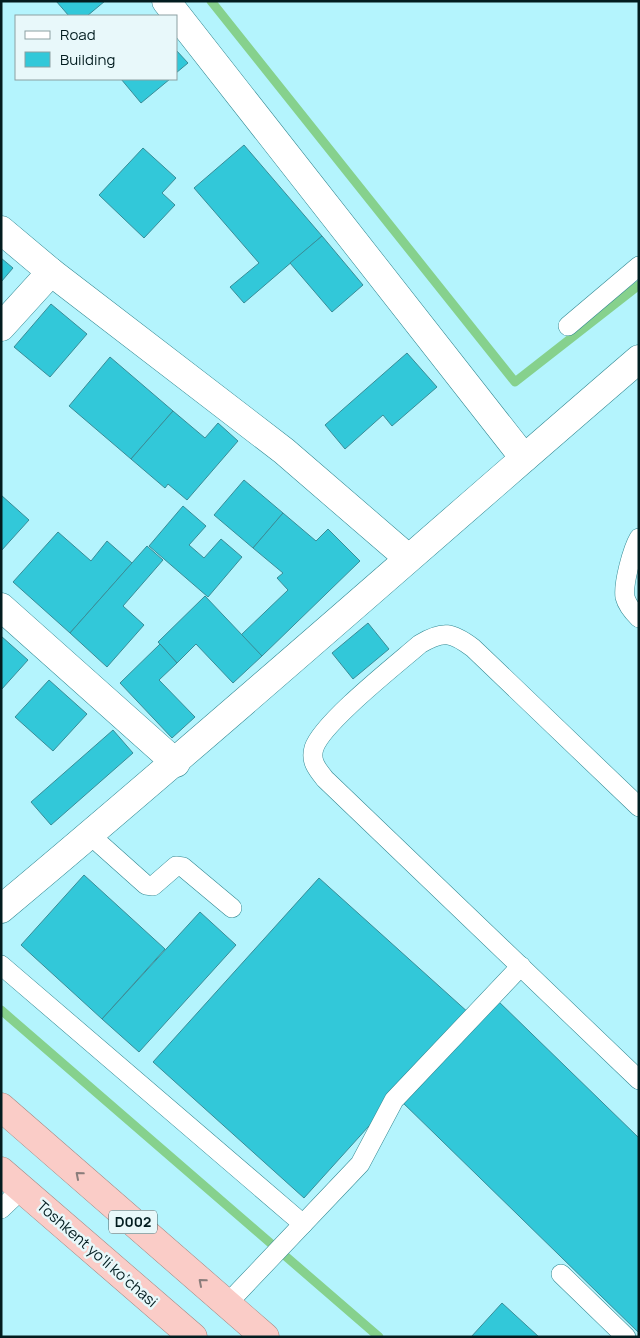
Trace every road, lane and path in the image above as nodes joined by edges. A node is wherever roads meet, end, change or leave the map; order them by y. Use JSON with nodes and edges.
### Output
{"nodes":[{"id":1,"x":166,"y":1,"type":"edge"},
{"id":2,"x":177,"y":15,"type":"edge"},
{"id":3,"x":178,"y":16,"type":"edge"},
{"id":4,"x":1,"y":230,"type":"edge"},
{"id":5,"x":639,"y":266,"type":"edge"},
{"id":6,"x":51,"y":272,"type":"junction"},
{"id":7,"x":568,"y":326,"type":"dead end"},
{"id":8,"x":1,"y":327,"type":"edge"},
{"id":9,"x":639,"y":359,"type":"edge"},
{"id":10,"x":524,"y":458,"type":"junction"},
{"id":11,"x":639,"y":538,"type":"edge"},
{"id":12,"x":408,"y":558,"type":"junction"},
{"id":13,"x":1,"y":607,"type":"edge"},
{"id":14,"x":639,"y":618,"type":"edge"},
{"id":15,"x":176,"y":763,"type":"junction"},
{"id":16,"x":639,"y":807,"type":"edge"},
{"id":17,"x":90,"y":835,"type":"junction"},
{"id":18,"x":232,"y":908,"type":"dead end"},
{"id":19,"x":1,"y":909,"type":"edge"},
{"id":20,"x":1,"y":965,"type":"edge"},
{"id":21,"x":521,"y":966,"type":"junction"},
{"id":22,"x":639,"y":1080,"type":"edge"},
{"id":23,"x":1,"y":1107,"type":"edge"},
{"id":24,"x":1,"y":1171,"type":"edge"},
{"id":25,"x":22,"y":1189,"type":"junction"},
{"id":26,"x":1,"y":1209,"type":"edge"},
{"id":27,"x":297,"y":1231,"type":"junction"},
{"id":28,"x":561,"y":1274,"type":"dead end"},
{"id":29,"x":227,"y":1304,"type":"junction"},
{"id":30,"x":193,"y":1337,"type":"edge"},
{"id":31,"x":265,"y":1337,"type":"edge"},
{"id":32,"x":626,"y":1337,"type":"edge"}],
"edges":[{"from":1,"to":2,"type":"street"},
{"from":3,"to":10,"type":"street"},
{"from":4,"to":6,"type":"street"},
{"from":5,"to":7,"type":"lane"},
{"from":6,"to":8,"type":"street"},
{"from":6,"to":12,"type":"street"},
{"from":9,"to":10,"type":"street"},
{"from":10,"to":12,"type":"street"},
{"from":11,"to":14,"type":"lane"},
{"from":12,"to":15,"type":"street"},
{"from":13,"to":15,"type":"street"},
{"from":15,"to":17,"type":"street"},
{"from":16,"to":21,"type":"lane"},
{"from":17,"to":18,"type":"lane"},
{"from":17,"to":19,"type":"street"},
{"from":20,"to":27,"type":"lane"},
{"from":21,"to":22,"type":"lane"},
{"from":21,"to":27,"type":"lane"},
{"from":29,"to":23,"type":"highway","number":"D002","one_way":true},
{"from":24,"to":25,"type":"highway","name":"Toshkent yo‘li ko‘chasi"},
{"from":25,"to":26,"type":"lane"},
{"from":25,"to":30,"type":"highway","name":"Toshkent yo‘li ko‘chasi"},
{"from":27,"to":29,"type":"lane"},
{"from":28,"to":32,"type":"lane"},
{"from":29,"to":31,"type":"highway","number":"D002"}]}
